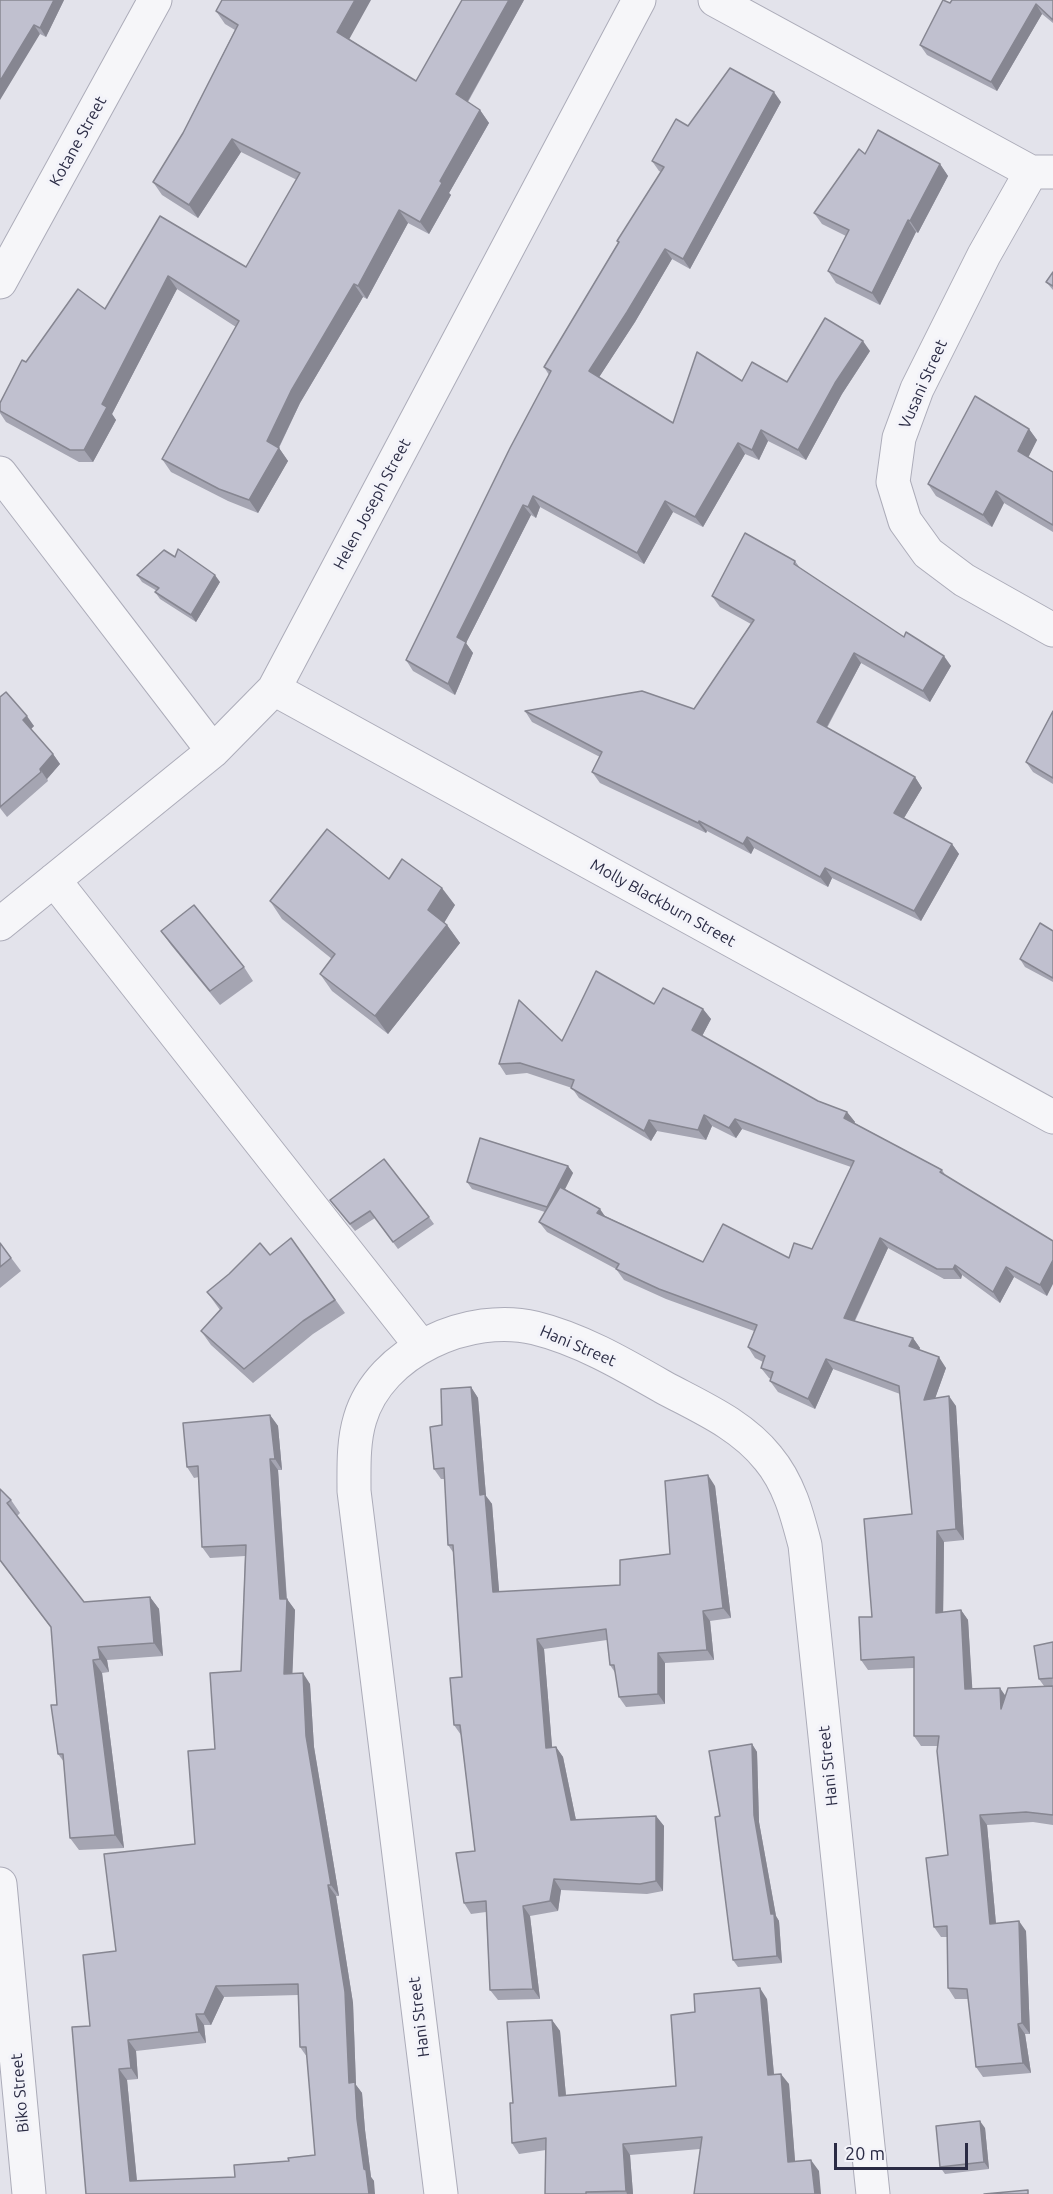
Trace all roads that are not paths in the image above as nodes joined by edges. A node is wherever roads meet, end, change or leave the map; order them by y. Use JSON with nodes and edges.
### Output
{"nodes":[{"id":1,"x":155,"y":0,"type":"edge"},
{"id":2,"x":639,"y":0,"type":"edge"},
{"id":3,"x":715,"y":0,"type":"edge"},
{"id":4,"x":1042,"y":172,"type":"edge"},
{"id":5,"x":0,"y":282,"type":"edge"},
{"id":6,"x":0,"y":473,"type":"edge"},
{"id":7,"x":1053,"y":630,"type":"edge"},
{"id":8,"x":274,"y":689,"type":"junction"},
{"id":9,"x":213,"y":751,"type":"junction"},
{"id":10,"x":54,"y":880,"type":"junction"},
{"id":11,"x":0,"y":924,"type":"edge"},
{"id":12,"x":1053,"y":1117,"type":"edge"},
{"id":13,"x":421,"y":1346,"type":"junction"},
{"id":14,"x":0,"y":1884,"type":"edge"},
{"id":15,"x":29,"y":2194,"type":"edge"},
{"id":16,"x":441,"y":2194,"type":"edge"},
{"id":17,"x":873,"y":2194,"type":"edge"}],
"edges":[{"from":1,"to":5,"type":"street","name":"Kotane Street"},
{"from":2,"to":8,"type":"street","name":"Helen Joseph Street"},
{"from":3,"to":4,"type":"street"},
{"from":4,"to":7,"type":"street","name":"Vusani Street"},
{"from":6,"to":9,"type":"street"},
{"from":8,"to":9,"type":"street","name":"Helen Joseph Street"},
{"from":8,"to":12,"type":"street","name":"Molly Blackburn Street"},
{"from":9,"to":10,"type":"street","name":"Helen Joseph Street"},
{"from":10,"to":11,"type":"street","name":"Helen Joseph Street"},
{"from":10,"to":13,"type":"street"},
{"from":13,"to":16,"type":"street","name":"Hani Street"},
{"from":13,"to":17,"type":"street","name":"Hani Street"},
{"from":14,"to":15,"type":"street","name":"Biko Street"}]}
